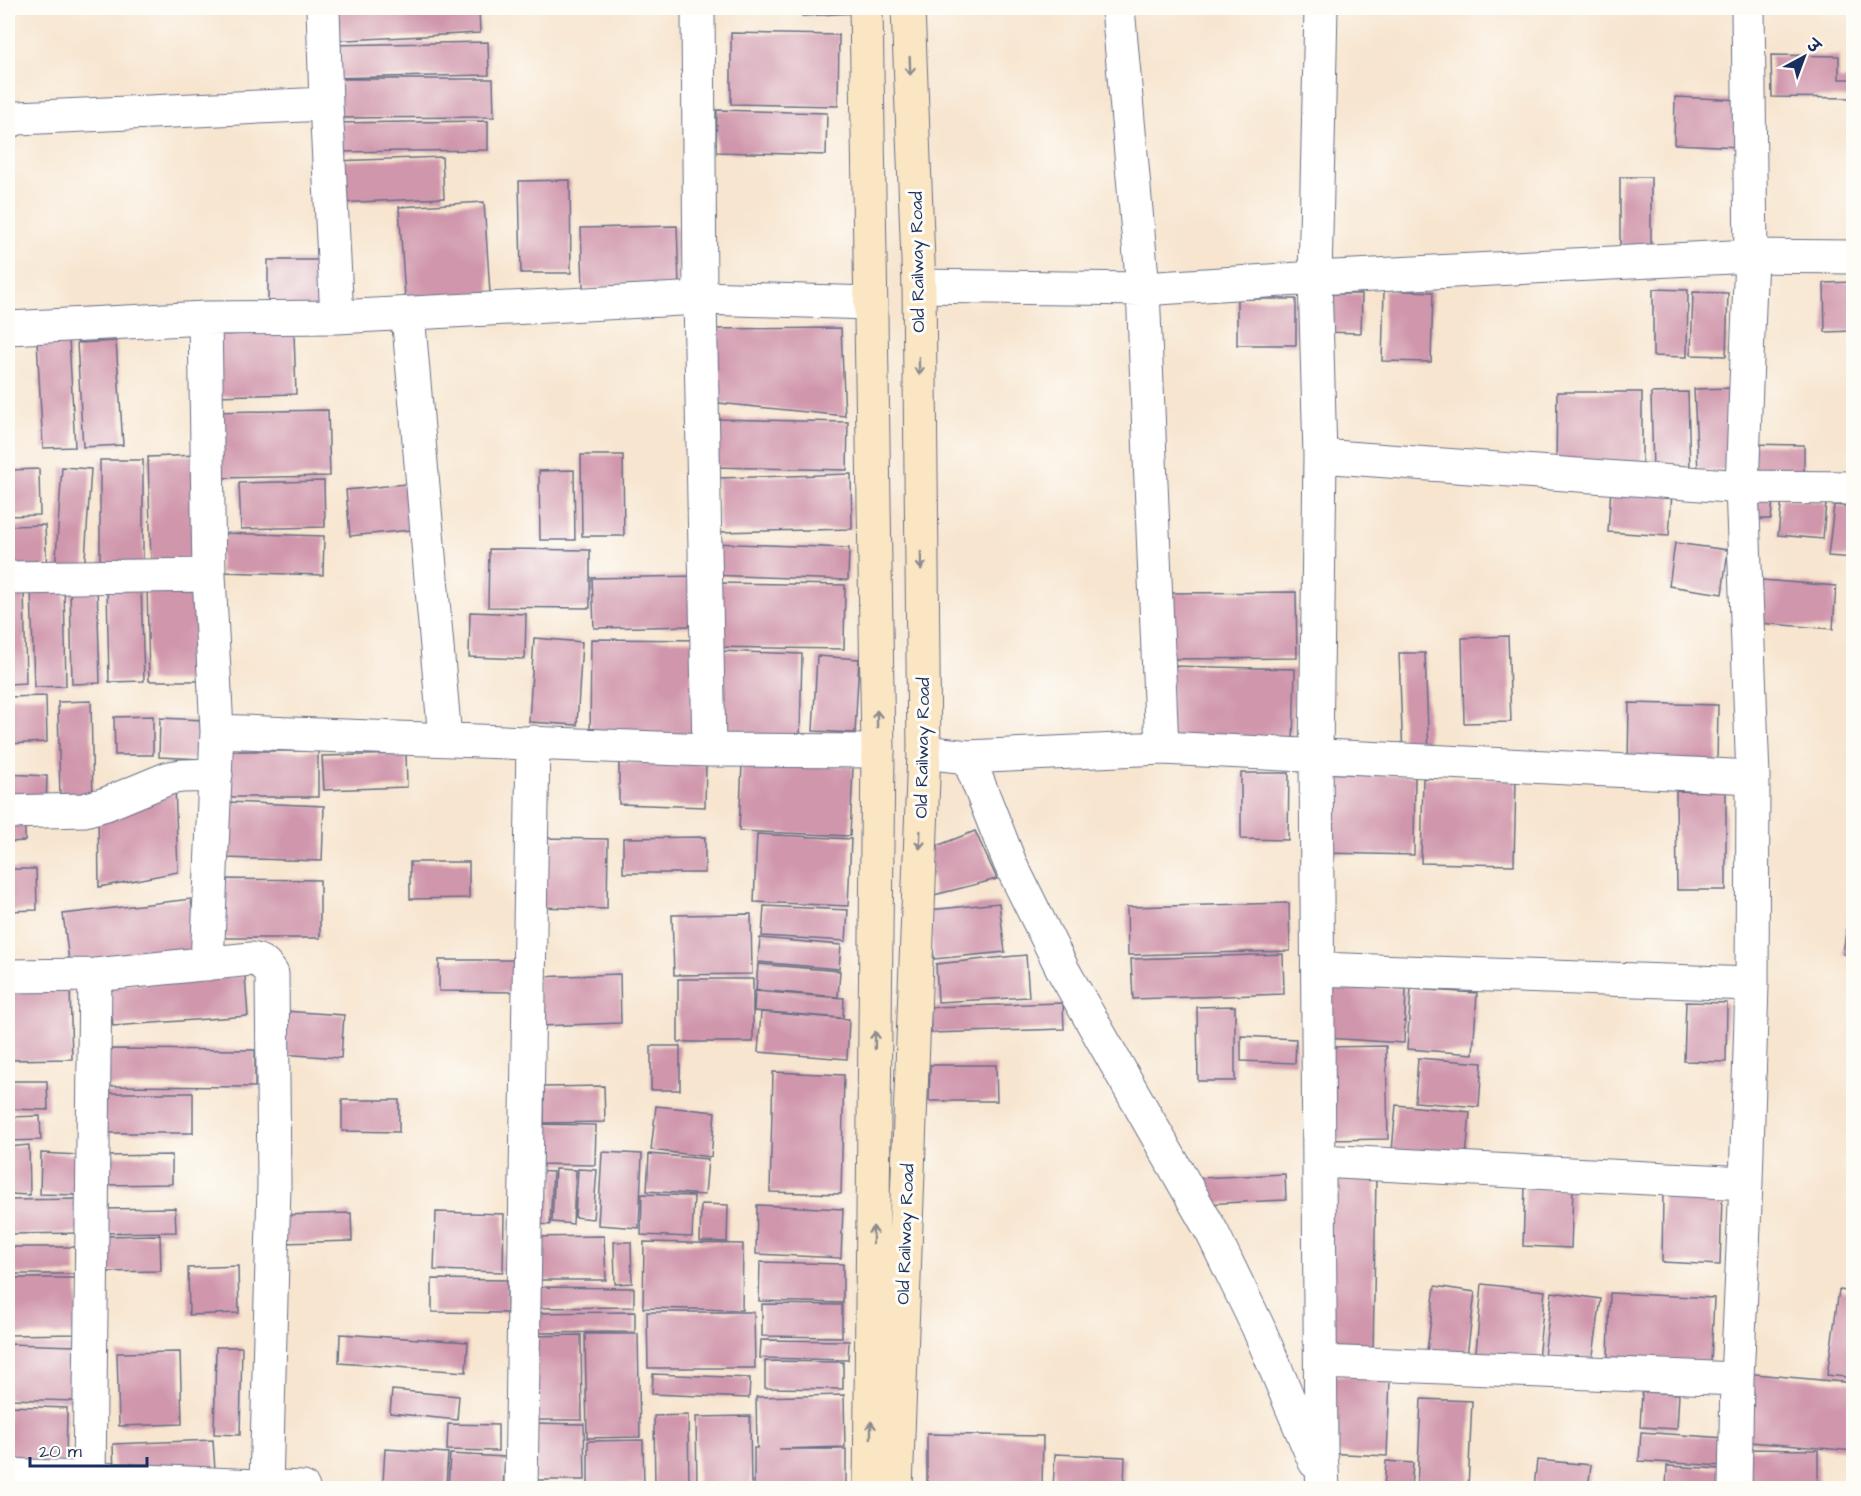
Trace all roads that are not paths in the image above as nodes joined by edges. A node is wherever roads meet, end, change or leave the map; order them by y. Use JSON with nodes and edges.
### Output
{"nodes":[{"id":1,"x":324,"y":8,"type":"edge"},
{"id":2,"x":698,"y":8,"type":"edge"},
{"id":3,"x":866,"y":8,"type":"edge"},
{"id":4,"x":908,"y":8,"type":"edge"},
{"id":5,"x":1118,"y":8,"type":"edge"},
{"id":6,"x":1321,"y":8,"type":"edge"},
{"id":7,"x":1748,"y":8,"type":"edge"},
{"id":8,"x":326,"y":104,"type":"junction"},
{"id":9,"x":11,"y":111,"type":"edge"},
{"id":10,"x":1751,"y":256,"type":"junction"},
{"id":11,"x":1854,"y":256,"type":"edge"},
{"id":12,"x":1315,"y":278,"type":"junction"},
{"id":13,"x":919,"y":286,"type":"junction"},
{"id":14,"x":1143,"y":289,"type":"junction"},
{"id":15,"x":700,"y":298,"type":"junction"},
{"id":16,"x":872,"y":303,"type":"junction"},
{"id":17,"x":408,"y":314,"type":"junction"},
{"id":18,"x":337,"y":317,"type":"junction"},
{"id":19,"x":205,"y":318,"type":"junction"},
{"id":20,"x":8,"y":328,"type":"edge"},
{"id":21,"x":1320,"y":456,"type":"junction"},
{"id":22,"x":1742,"y":487,"type":"junction"},
{"id":23,"x":1854,"y":488,"type":"edge"},
{"id":24,"x":209,"y":575,"type":"junction"},
{"id":25,"x":8,"y":578,"type":"edge"},
{"id":26,"x":217,"y":731,"type":"junction"},
{"id":27,"x":445,"y":739,"type":"junction"},
{"id":28,"x":533,"y":742,"type":"junction"},
{"id":29,"x":1162,"y":748,"type":"junction"},
{"id":30,"x":709,"y":750,"type":"junction"},
{"id":31,"x":878,"y":751,"type":"junction"},
{"id":32,"x":924,"y":752,"type":"junction"},
{"id":33,"x":1316,"y":755,"type":"junction"},
{"id":34,"x":968,"y":757,"type":"junction"},
{"id":35,"x":216,"y":775,"type":"junction"},
{"id":36,"x":1753,"y":777,"type":"junction"},
{"id":37,"x":8,"y":812,"type":"edge"},
{"id":38,"x":207,"y":964,"type":"junction"},
{"id":39,"x":1318,"y":969,"type":"junction"},
{"id":40,"x":95,"y":975,"type":"junction"},
{"id":41,"x":8,"y":976,"type":"edge"},
{"id":42,"x":1752,"y":984,"type":"junction"},
{"id":43,"x":1319,"y":1161,"type":"junction"},
{"id":44,"x":1746,"y":1183,"type":"junction"},
{"id":45,"x":1321,"y":1362,"type":"junction"},
{"id":46,"x":1737,"y":1378,"type":"junction"},
{"id":47,"x":8,"y":1475,"type":"edge"},
{"id":48,"x":89,"y":1480,"type":"junction"},
{"id":49,"x":1323,"y":1484,"type":"edge"},
{"id":50,"x":266,"y":1486,"type":"junction"},
{"id":51,"x":303,"y":1488,"type":"edge"},
{"id":52,"x":521,"y":1488,"type":"edge"},
{"id":53,"x":870,"y":1488,"type":"edge"},
{"id":54,"x":896,"y":1488,"type":"edge"},
{"id":55,"x":1735,"y":1488,"type":"edge"}],
"edges":[{"from":1,"to":8,"type":"street"},
{"from":2,"to":15,"type":"street"},
{"from":3,"to":16,"type":"main road","name":"Old Railway Road"},
{"from":4,"to":13,"type":"main road","name":"Old Railway Road","one_way":true},
{"from":5,"to":14,"type":"street"},
{"from":6,"to":12,"type":"street"},
{"from":7,"to":10,"type":"street"},
{"from":8,"to":9,"type":"street"},
{"from":8,"to":18,"type":"street"},
{"from":10,"to":11,"type":"street"},
{"from":10,"to":12,"type":"street"},
{"from":10,"to":22,"type":"street"},
{"from":12,"to":14,"type":"street"},
{"from":12,"to":21,"type":"street"},
{"from":13,"to":14,"type":"street"},
{"from":13,"to":32,"type":"main road","name":"Old Railway Road","one_way":true},
{"from":14,"to":29,"type":"street"},
{"from":15,"to":16,"type":"street"},
{"from":15,"to":17,"type":"street"},
{"from":15,"to":30,"type":"street"},
{"from":31,"to":16,"type":"main road","name":"Old Railway Road","one_way":true},
{"from":17,"to":18,"type":"street"},
{"from":17,"to":27,"type":"street"},
{"from":18,"to":19,"type":"street"},
{"from":19,"to":20,"type":"street"},
{"from":19,"to":24,"type":"street"},
{"from":21,"to":22,"type":"street"},
{"from":21,"to":33,"type":"street"},
{"from":22,"to":23,"type":"street"},
{"from":22,"to":36,"type":"street"},
{"from":24,"to":25,"type":"street"},
{"from":24,"to":26,"type":"street"},
{"from":26,"to":27,"type":"street"},
{"from":26,"to":35,"type":"street"},
{"from":27,"to":28,"type":"street"},
{"from":28,"to":30,"type":"street"},
{"from":28,"to":52,"type":"street"},
{"from":29,"to":33,"type":"street"},
{"from":29,"to":34,"type":"street"},
{"from":30,"to":31,"type":"street"},
{"from":53,"to":31,"type":"main road","name":"Old Railway Road","one_way":true},
{"from":32,"to":34,"type":"street"},
{"from":32,"to":54,"type":"main road","name":"Old Railway Road","one_way":true},
{"from":33,"to":36,"type":"street"},
{"from":33,"to":39,"type":"street"},
{"from":34,"to":49,"type":"street"},
{"from":35,"to":37,"type":"street"},
{"from":35,"to":38,"type":"street"},
{"from":36,"to":42,"type":"street"},
{"from":38,"to":40,"type":"street"},
{"from":38,"to":50,"type":"street"},
{"from":39,"to":42,"type":"street"},
{"from":39,"to":43,"type":"street"},
{"from":40,"to":41,"type":"street"},
{"from":40,"to":48,"type":"street"},
{"from":42,"to":44,"type":"street"},
{"from":43,"to":44,"type":"street"},
{"from":43,"to":45,"type":"street"},
{"from":44,"to":46,"type":"street"},
{"from":45,"to":46,"type":"street"},
{"from":45,"to":49,"type":"street"},
{"from":46,"to":55,"type":"street"},
{"from":47,"to":48,"type":"street"},
{"from":48,"to":50,"type":"street"},
{"from":50,"to":51,"type":"street"}]}
